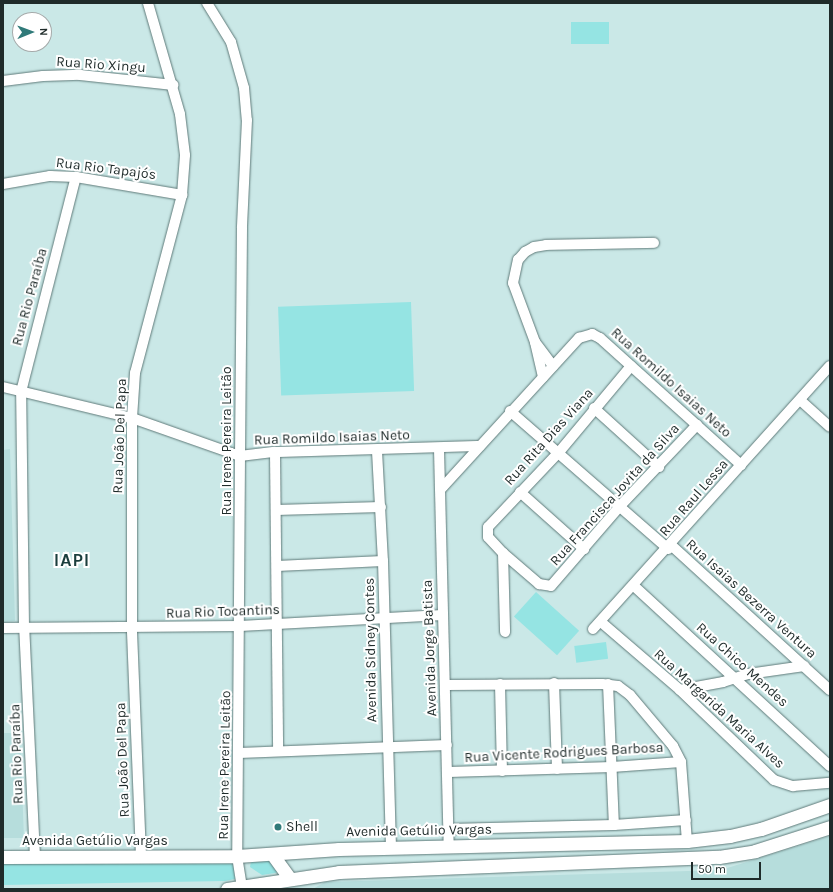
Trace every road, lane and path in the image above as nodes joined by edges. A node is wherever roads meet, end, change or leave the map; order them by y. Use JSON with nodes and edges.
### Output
{"nodes":[{"id":1,"x":148,"y":3,"type":"edge"},
{"id":2,"x":207,"y":3,"type":"edge"},
{"id":3,"x":3,"y":81,"type":"edge"},
{"id":4,"x":173,"y":86,"type":"junction"},
{"id":5,"x":76,"y":177,"type":"junction"},
{"id":6,"x":3,"y":184,"type":"edge"},
{"id":7,"x":182,"y":195,"type":"junction"},
{"id":8,"x":654,"y":243,"type":"dead end"},
{"id":9,"x":535,"y":342,"type":"junction"},
{"id":10,"x":553,"y":366,"type":"junction"},
{"id":11,"x":632,"y":366,"type":"junction"},
{"id":12,"x":830,"y":366,"type":"edge"},
{"id":13,"x":543,"y":377,"type":"junction"},
{"id":14,"x":3,"y":387,"type":"edge"},
{"id":15,"x":20,"y":392,"type":"junction"},
{"id":16,"x":800,"y":400,"type":"junction"},
{"id":17,"x":594,"y":408,"type":"junction"},
{"id":18,"x":510,"y":411,"type":"junction"},
{"id":19,"x":132,"y":418,"type":"junction"},
{"id":20,"x":697,"y":426,"type":"junction"},
{"id":21,"x":830,"y":427,"type":"edge"},
{"id":22,"x":480,"y":446,"type":"junction"},
{"id":23,"x":439,"y":449,"type":"junction"},
{"id":24,"x":377,"y":451,"type":"junction"},
{"id":25,"x":275,"y":452,"type":"junction"},
{"id":26,"x":559,"y":452,"type":"junction"},
{"id":27,"x":240,"y":456,"type":"junction"},
{"id":28,"x":741,"y":465,"type":"junction"},
{"id":29,"x":659,"y":467,"type":"junction"},
{"id":30,"x":441,"y":489,"type":"junction"},
{"id":31,"x":520,"y":492,"type":"junction"},
{"id":32,"x":620,"y":506,"type":"junction"},
{"id":33,"x":381,"y":507,"type":"junction"},
{"id":34,"x":276,"y":510,"type":"junction"},
{"id":35,"x":670,"y":547,"type":"junction"},
{"id":36,"x":584,"y":549,"type":"junction"},
{"id":37,"x":503,"y":553,"type":"junction"},
{"id":38,"x":383,"y":561,"type":"junction"},
{"id":39,"x":277,"y":566,"type":"junction"},
{"id":40,"x":634,"y":586,"type":"junction"},
{"id":41,"x":443,"y":615,"type":"junction"},
{"id":42,"x":384,"y":616,"type":"junction"},
{"id":43,"x":277,"y":625,"type":"junction"},
{"id":44,"x":597,"y":625,"type":"joint"},
{"id":45,"x":240,"y":626,"type":"junction"},
{"id":46,"x":24,"y":627,"type":"junction"},
{"id":47,"x":3,"y":628,"type":"edge"},
{"id":48,"x":132,"y":628,"type":"junction"},
{"id":49,"x":505,"y":632,"type":"dead end"},
{"id":50,"x":804,"y":666,"type":"junction"},
{"id":51,"x":736,"y":677,"type":"junction"},
{"id":52,"x":554,"y":683,"type":"junction"},
{"id":53,"x":500,"y":684,"type":"junction"},
{"id":54,"x":608,"y":684,"type":"junction"},
{"id":55,"x":446,"y":685,"type":"junction"},
{"id":56,"x":680,"y":690,"type":"junction"},
{"id":57,"x":830,"y":690,"type":"edge"},
{"id":58,"x":447,"y":745,"type":"junction"},
{"id":59,"x":386,"y":747,"type":"junction"},
{"id":60,"x":278,"y":751,"type":"junction"},
{"id":61,"x":239,"y":753,"type":"junction"},
{"id":62,"x":681,"y":762,"type":"junction"},
{"id":63,"x":830,"y":766,"type":"edge"},
{"id":64,"x":612,"y":767,"type":"junction"},
{"id":65,"x":558,"y":769,"type":"junction"},
{"id":66,"x":502,"y":771,"type":"junction"},
{"id":67,"x":449,"y":772,"type":"junction"},
{"id":68,"x":830,"y":783,"type":"edge"},
{"id":69,"x":830,"y":805,"type":"edge"},
{"id":70,"x":686,"y":820,"type":"junction"},
{"id":71,"x":614,"y":825,"type":"junction"},
{"id":72,"x":830,"y":828,"type":"edge"},
{"id":73,"x":449,"y":829,"type":"junction"},
{"id":74,"x":686,"y":841,"type":"junction"},
{"id":75,"x":449,"y":846,"type":"junction"},
{"id":76,"x":391,"y":848,"type":"junction"},
{"id":77,"x":272,"y":854,"type":"junction"},
{"id":78,"x":141,"y":856,"type":"junction"},
{"id":79,"x":238,"y":856,"type":"junction"},
{"id":80,"x":3,"y":857,"type":"edge"},
{"id":81,"x":35,"y":857,"type":"junction"},
{"id":82,"x":293,"y":884,"type":"edge"},
{"id":83,"x":242,"y":888,"type":"edge"},
{"id":84,"x":226,"y":889,"type":"edge"}],
"edges":[{"from":1,"to":4,"type":"street","name":"Rua João Del Papa"},
{"from":2,"to":27,"type":"street","name":"Rua Irene Pereira Leitão"},
{"from":3,"to":4,"type":"street","name":"Rua Rio Xingu"},
{"from":4,"to":7,"type":"street","name":"Rua João Del Papa"},
{"from":5,"to":6,"type":"street","name":"Rua Rio Tapajós"},
{"from":5,"to":7,"type":"street","name":"Rua Rio Tapajós"},
{"from":5,"to":15,"type":"street","name":"Rua Rio Paraíba"},
{"from":7,"to":19,"type":"street","name":"Rua João Del Papa"},
{"from":8,"to":9,"type":"street"},
{"from":9,"to":10,"type":"street"},
{"from":9,"to":13,"type":"street"},
{"from":10,"to":11,"type":"street","name":"Rua Romildo Isaias Neto"},
{"from":10,"to":13,"type":"street","name":"Rua Romildo Isaias Neto"},
{"from":11,"to":17,"type":"street","name":"Rua Rita Dias Viana"},
{"from":11,"to":20,"type":"street","name":"Rua Romildo Isaias Neto"},
{"from":12,"to":16,"type":"street","name":"Rua Raul Lessa"},
{"from":13,"to":18,"type":"street","name":"Rua Romildo Isaias Neto"},
{"from":14,"to":15,"type":"street","name":"Rua Romildo Isaias Neto"},
{"from":15,"to":19,"type":"street","name":"Rua Romildo Isaias Neto"},
{"from":15,"to":46,"type":"street","name":"Rua Rio Paraíba"},
{"from":16,"to":21,"type":"street"},
{"from":16,"to":28,"type":"street","name":"Rua Raul Lessa"},
{"from":17,"to":26,"type":"street","name":"Rua Rita Dias Viana"},
{"from":17,"to":29,"type":"street"},
{"from":18,"to":22,"type":"street","name":"Rua Romildo Isaias Neto"},
{"from":18,"to":26,"type":"street","name":"Rua Isaias Bezerra Ventura"},
{"from":19,"to":27,"type":"street","name":"Rua Romildo Isaias Neto"},
{"from":19,"to":48,"type":"street","name":"Rua João Del Papa"},
{"from":20,"to":28,"type":"street","name":"Rua Romildo Isaias Neto"},
{"from":20,"to":29,"type":"street","name":"Rua Francisca Jovita da Silva"},
{"from":22,"to":23,"type":"street","name":"Rua Romildo Isaias Neto"},
{"from":22,"to":30,"type":"street","name":"Rua Romildo Isaias Neto"},
{"from":23,"to":24,"type":"street","name":"Rua Romildo Isaias Neto"},
{"from":23,"to":30,"type":"street","name":"Avenida Jorge Batista"},
{"from":24,"to":25,"type":"street","name":"Rua Romildo Isaias Neto"},
{"from":24,"to":33,"type":"street","name":"Avenida Sidney Contes"},
{"from":25,"to":27,"type":"street","name":"Rua Romildo Isaias Neto"},
{"from":25,"to":34,"type":"street"},
{"from":26,"to":31,"type":"street","name":"Rua Rita Dias Viana"},
{"from":26,"to":32,"type":"street","name":"Rua Isaias Bezerra Ventura"},
{"from":27,"to":45,"type":"street","name":"Rua Irene Pereira Leitão"},
{"from":28,"to":35,"type":"street","name":"Rua Raul Lessa"},
{"from":29,"to":32,"type":"street","name":"Rua Francisca Jovita da Silva"},
{"from":30,"to":41,"type":"street","name":"Avenida Jorge Batista"},
{"from":31,"to":36,"type":"street"},
{"from":31,"to":37,"type":"street","name":"Rua Rita Dias Viana"},
{"from":32,"to":35,"type":"street","name":"Rua Isaias Bezerra Ventura"},
{"from":32,"to":36,"type":"street","name":"Rua Francisca Jovita da Silva"},
{"from":33,"to":34,"type":"street"},
{"from":33,"to":38,"type":"street","name":"Avenida Sidney Contes"},
{"from":34,"to":39,"type":"street"},
{"from":35,"to":40,"type":"street","name":"Rua Raul Lessa"},
{"from":35,"to":50,"type":"street","name":"Rua Isaias Bezerra Ventura"},
{"from":36,"to":37,"type":"street","name":"Rua Francisca Jovita da Silva"},
{"from":37,"to":49,"type":"street"},
{"from":38,"to":39,"type":"street"},
{"from":38,"to":42,"type":"street","name":"Avenida Sidney Contes"},
{"from":39,"to":43,"type":"street"},
{"from":40,"to":44,"type":"street","name":"Rua Raul Lessa"},
{"from":40,"to":51,"type":"street","name":"Rua Chico Mendes"},
{"from":41,"to":42,"type":"street","name":"Rua Rio Tocantins"},
{"from":41,"to":55,"type":"street","name":"Avenida Jorge Batista"},
{"from":42,"to":43,"type":"street","name":"Rua Rio Tocantins"},
{"from":42,"to":59,"type":"street","name":"Avenida Sidney Contes"},
{"from":43,"to":45,"type":"street","name":"Rua Rio Tocantins"},
{"from":43,"to":60,"type":"street"},
{"from":44,"to":56,"type":"street","name":"Rua Margarida Maria Alves"},
{"from":45,"to":48,"type":"street","name":"Rua Rio Tocantins"},
{"from":45,"to":61,"type":"street","name":"Rua Irene Pereira Leitão"},
{"from":46,"to":47,"type":"street","name":"Rua Rio Tocantins"},
{"from":46,"to":48,"type":"street","name":"Rua Rio Tocantins"},
{"from":46,"to":81,"type":"street","name":"Rua Rio Paraíba"},
{"from":48,"to":78,"type":"street","name":"Rua João Del Papa"},
{"from":50,"to":51,"type":"street"},
{"from":50,"to":57,"type":"street","name":"Rua Isaias Bezerra Ventura"},
{"from":51,"to":56,"type":"street"},
{"from":51,"to":63,"type":"street","name":"Rua Chico Mendes"},
{"from":52,"to":53,"type":"street"},
{"from":52,"to":54,"type":"street"},
{"from":52,"to":65,"type":"street"},
{"from":53,"to":55,"type":"street"},
{"from":53,"to":66,"type":"street"},
{"from":54,"to":62,"type":"street"},
{"from":54,"to":64,"type":"street"},
{"from":55,"to":58,"type":"street","name":"Avenida Jorge Batista"},
{"from":56,"to":68,"type":"street","name":"Rua Margarida Maria Alves"},
{"from":58,"to":59,"type":"street"},
{"from":58,"to":67,"type":"street","name":"Avenida Jorge Batista"},
{"from":59,"to":60,"type":"street"},
{"from":59,"to":76,"type":"street","name":"Avenida Sidney Contes"},
{"from":60,"to":61,"type":"street"},
{"from":61,"to":79,"type":"street","name":"Rua Irene Pereira Leitão"},
{"from":62,"to":64,"type":"street","name":"Rua Vicente Rodrigues Barbosa"},
{"from":62,"to":70,"type":"street"},
{"from":64,"to":65,"type":"street","name":"Rua Vicente Rodrigues Barbosa"},
{"from":64,"to":71,"type":"street"},
{"from":65,"to":66,"type":"street","name":"Rua Vicente Rodrigues Barbosa"},
{"from":66,"to":67,"type":"street","name":"Rua Vicente Rodrigues Barbosa"},
{"from":67,"to":73,"type":"street","name":"Avenida Jorge Batista"},
{"from":69,"to":74,"type":"main road","name":"Avenida Getúlio Vargas"},
{"from":70,"to":71,"type":"street","name":"Avenida Getúlio Vargas"},
{"from":70,"to":74,"type":"street"},
{"from":71,"to":73,"type":"street","name":"Avenida Getúlio Vargas"},
{"from":72,"to":82,"type":"main road"},
{"from":73,"to":75,"type":"street","name":"Avenida Jorge Batista"},
{"from":74,"to":75,"type":"main road","name":"Avenida Getúlio Vargas"},
{"from":75,"to":76,"type":"main road","name":"Avenida Getúlio Vargas"},
{"from":76,"to":77,"type":"main road","name":"Avenida Getúlio Vargas"},
{"from":77,"to":79,"type":"main road","name":"Avenida Getúlio Vargas"},
{"from":77,"to":82,"type":"main road"},
{"from":78,"to":79,"type":"main road","name":"Avenida Getúlio Vargas"},
{"from":78,"to":81,"type":"main road","name":"Avenida Getúlio Vargas"},
{"from":79,"to":83,"type":"street","name":"Rua Irene Pereira Leitão"},
{"from":80,"to":81,"type":"main road","name":"Avenida Getúlio Vargas"},
{"from":82,"to":83,"type":"main road"},
{"from":83,"to":84,"type":"main road"}]}
